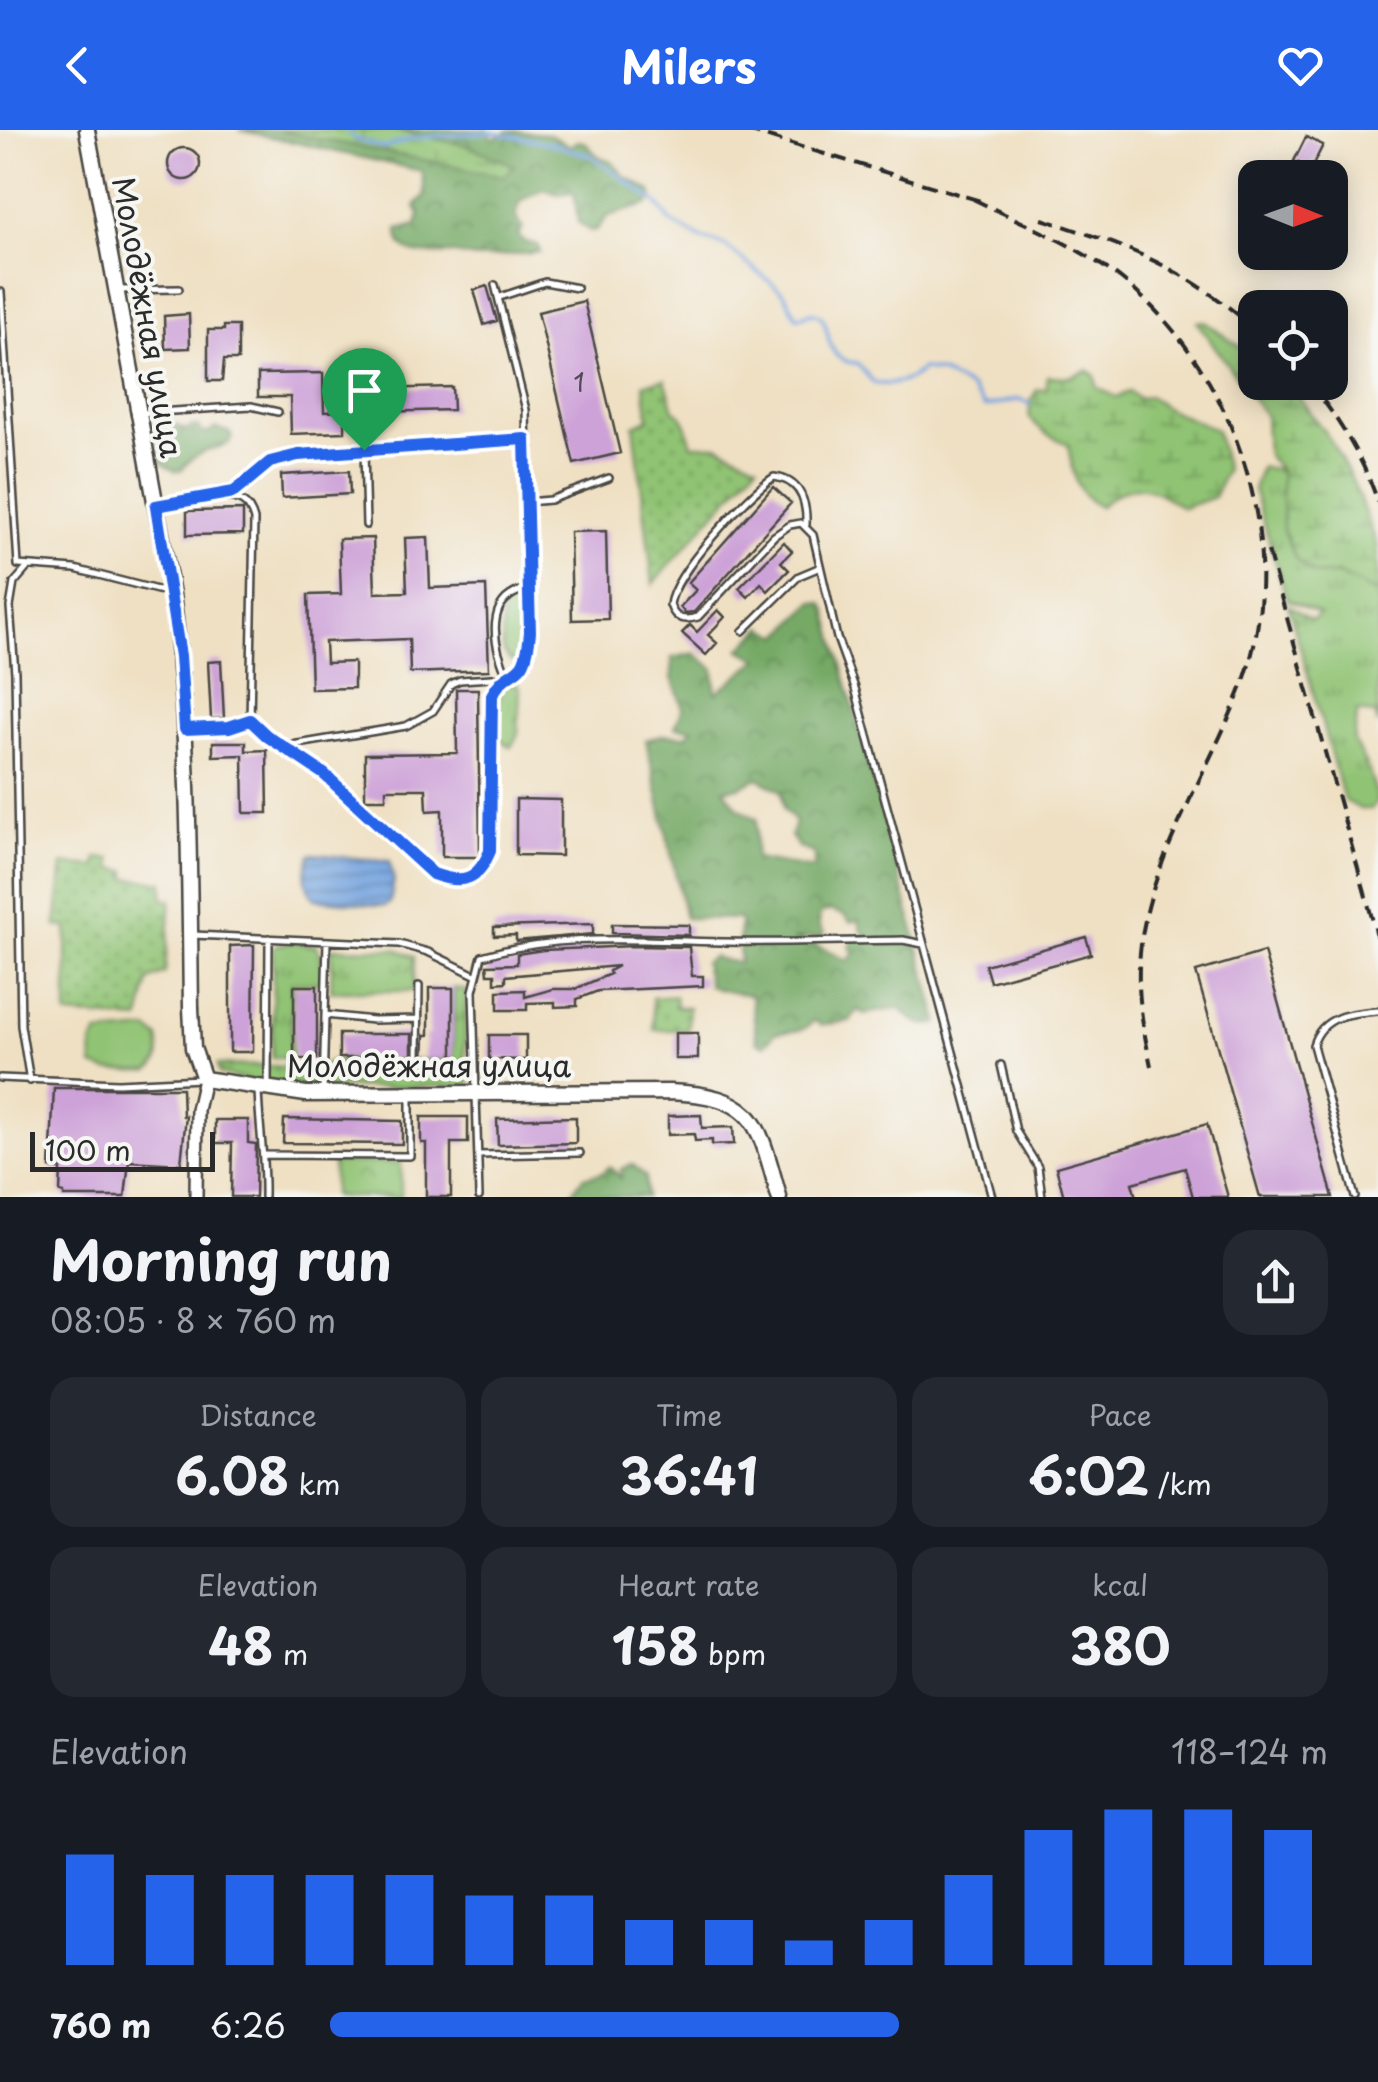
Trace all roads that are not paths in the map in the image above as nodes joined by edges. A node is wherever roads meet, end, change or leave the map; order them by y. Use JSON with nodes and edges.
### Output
{"nodes":[{"id":1,"x":88,"y":130,"type":"edge"},
{"id":2,"x":496,"y":285,"type":"dead end"},
{"id":3,"x":576,"y":288,"type":"dead end"},
{"id":4,"x":179,"y":289,"type":"dead end"},
{"id":5,"x":117,"y":290,"type":"junction"},
{"id":6,"x":1,"y":292,"type":"edge"},
{"id":7,"x":500,"y":296,"type":"junction"},
{"id":8,"x":278,"y":412,"type":"dead end"},
{"id":9,"x":139,"y":413,"type":"junction"},
{"id":10,"x":525,"y":439,"type":"junction"},
{"id":11,"x":364,"y":450,"type":"junction"},
{"id":12,"x":610,"y":478,"type":"dead end"},
{"id":13,"x":221,"y":496,"type":"junction"},
{"id":14,"x":527,"y":502,"type":"junction"},
{"id":15,"x":156,"y":506,"type":"junction"},
{"id":16,"x":366,"y":525,"type":"dead end"},
{"id":17,"x":806,"y":525,"type":"junction"},
{"id":18,"x":27,"y":568,"type":"junction"},
{"id":19,"x":818,"y":568,"type":"junction"},
{"id":20,"x":529,"y":589,"type":"junction"},
{"id":21,"x":172,"y":594,"type":"junction"},
{"id":22,"x":743,"y":631,"type":"dead end"},
{"id":23,"x":508,"y":677,"type":"junction"},
{"id":24,"x":250,"y":720,"type":"junction"},
{"id":25,"x":185,"y":729,"type":"junction"},
{"id":26,"x":286,"y":746,"type":"junction"},
{"id":27,"x":190,"y":935,"type":"junction"},
{"id":28,"x":269,"y":938,"type":"junction"},
{"id":29,"x":327,"y":941,"type":"junction"},
{"id":30,"x":923,"y":944,"type":"junction"},
{"id":31,"x":476,"y":975,"type":"junction"},
{"id":32,"x":418,"y":986,"type":"dead end"},
{"id":33,"x":1378,"y":1011,"type":"edge"},
{"id":34,"x":325,"y":1015,"type":"junction"},
{"id":35,"x":418,"y":1019,"type":"junction"},
{"id":36,"x":418,"y":1058,"type":"dead end"},
{"id":37,"x":1001,"y":1065,"type":"dead end"},
{"id":38,"x":0,"y":1078,"type":"edge"},
{"id":39,"x":204,"y":1078,"type":"junction"},
{"id":40,"x":30,"y":1080,"type":"junction"},
{"id":41,"x":263,"y":1090,"type":"junction"},
{"id":42,"x":475,"y":1093,"type":"junction"},
{"id":43,"x":323,"y":1094,"type":"junction"},
{"id":44,"x":410,"y":1094,"type":"junction"},
{"id":45,"x":580,"y":1153,"type":"dead end"},
{"id":46,"x":265,"y":1155,"type":"junction"},
{"id":47,"x":477,"y":1155,"type":"junction"},
{"id":48,"x":196,"y":1197,"type":"edge"},
{"id":49,"x":264,"y":1197,"type":"edge"},
{"id":50,"x":478,"y":1197,"type":"edge"},
{"id":51,"x":779,"y":1197,"type":"edge"},
{"id":52,"x":992,"y":1197,"type":"edge"},
{"id":53,"x":1042,"y":1197,"type":"edge"},
{"id":54,"x":1355,"y":1197,"type":"edge"}],
"edges":[{"from":1,"to":5,"type":"street","name":"Молодёжная улица"},
{"from":2,"to":7,"type":"lane"},
{"from":3,"to":7,"type":"lane"},
{"from":4,"to":5,"type":"lane"},
{"from":5,"to":9,"type":"street","name":"Молодёжная улица"},
{"from":6,"to":18,"type":"lane"},
{"from":7,"to":10,"type":"lane"},
{"from":8,"to":9,"type":"lane"},
{"from":9,"to":15,"type":"street","name":"Молодёжная улица"},
{"from":10,"to":11,"type":"lane"},
{"from":10,"to":14,"type":"lane"},
{"from":11,"to":13,"type":"lane"},
{"from":11,"to":16,"type":"lane"},
{"from":12,"to":14,"type":"lane"},
{"from":13,"to":15,"type":"lane"},
{"from":13,"to":24,"type":"lane"},
{"from":14,"to":20,"type":"lane"},
{"from":15,"to":21,"type":"street","name":"Молодёжная улица"},
{"from":17,"to":17,"type":"lane"},
{"from":17,"to":19,"type":"lane"},
{"from":18,"to":21,"type":"lane"},
{"from":18,"to":40,"type":"lane"},
{"from":19,"to":22,"type":"lane"},
{"from":19,"to":30,"type":"lane"},
{"from":20,"to":23,"type":"lane"},
{"from":20,"to":23,"type":"lane"},
{"from":21,"to":25,"type":"street","name":"Молодёжная улица"},
{"from":23,"to":26,"type":"lane"},
{"from":23,"to":26,"type":"lane"},
{"from":24,"to":25,"type":"lane"},
{"from":24,"to":26,"type":"lane"},
{"from":25,"to":27,"type":"street","name":"Молодёжная улица"},
{"from":27,"to":28,"type":"lane"},
{"from":27,"to":39,"type":"street","name":"Молодёжная улица"},
{"from":28,"to":29,"type":"lane"},
{"from":28,"to":41,"type":"lane"},
{"from":29,"to":31,"type":"lane"},
{"from":29,"to":34,"type":"lane"},
{"from":30,"to":31,"type":"lane"},
{"from":30,"to":52,"type":"lane"},
{"from":31,"to":42,"type":"lane"},
{"from":32,"to":35,"type":"lane"},
{"from":33,"to":54,"type":"lane"},
{"from":34,"to":35,"type":"lane"},
{"from":34,"to":43,"type":"lane"},
{"from":35,"to":36,"type":"lane"},
{"from":37,"to":53,"type":"lane"},
{"from":38,"to":40,"type":"lane"},
{"from":39,"to":40,"type":"lane"},
{"from":39,"to":41,"type":"street","name":"Молодёжная улица"},
{"from":39,"to":48,"type":"street"},
{"from":41,"to":43,"type":"street","name":"Молодёжная улица"},
{"from":41,"to":46,"type":"lane"},
{"from":42,"to":44,"type":"street","name":"Молодёжная улица"},
{"from":42,"to":47,"type":"lane"},
{"from":42,"to":51,"type":"street","name":"Молодёжная улица"},
{"from":43,"to":44,"type":"street","name":"Молодёжная улица"},
{"from":44,"to":46,"type":"lane"},
{"from":45,"to":47,"type":"lane"},
{"from":46,"to":49,"type":"lane"},
{"from":47,"to":50,"type":"lane"}]}
